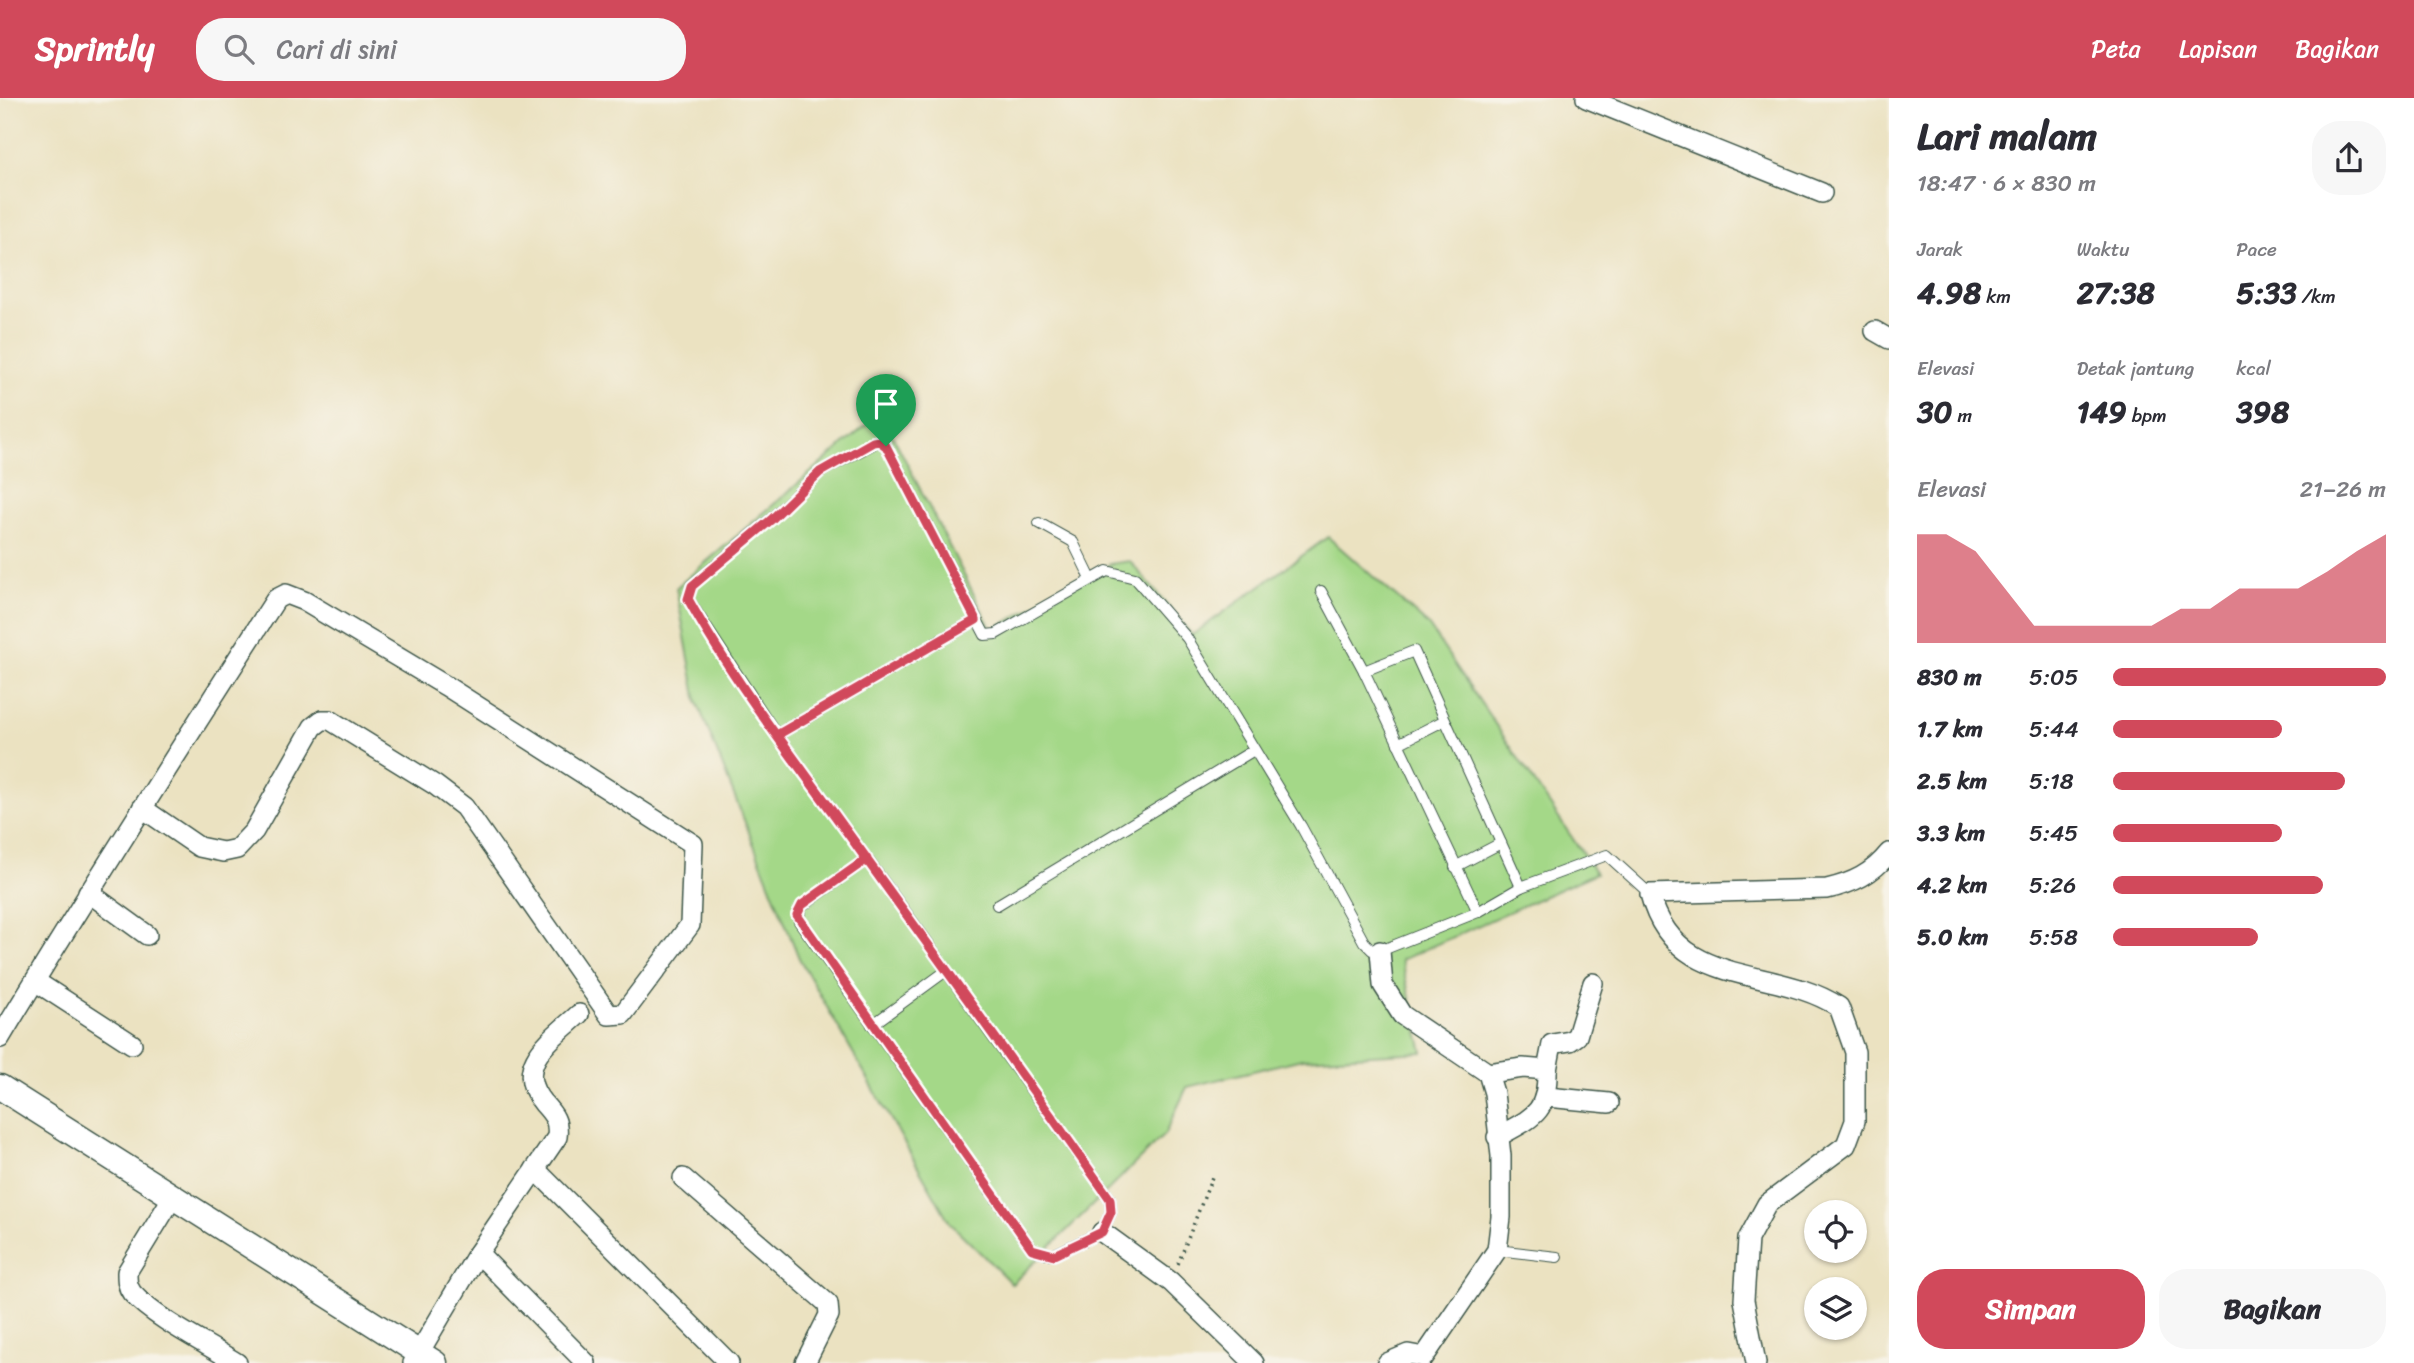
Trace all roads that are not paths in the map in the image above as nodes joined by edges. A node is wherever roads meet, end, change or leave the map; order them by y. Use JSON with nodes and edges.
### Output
{"nodes":[{"id":1,"x":1586,"y":98,"type":"edge"},
{"id":2,"x":1822,"y":192,"type":"dead end"},
{"id":3,"x":1039,"y":523,"type":"dead end"},
{"id":4,"x":1091,"y":579,"type":"junction"},
{"id":5,"x":1321,"y":591,"type":"dead end"},
{"id":6,"x":976,"y":620,"type":"junction"},
{"id":7,"x":1364,"y":671,"type":"junction"},
{"id":8,"x":1445,"y":720,"type":"junction"},
{"id":9,"x":777,"y":735,"type":"junction"},
{"id":10,"x":1398,"y":744,"type":"junction"},
{"id":11,"x":1254,"y":750,"type":"junction"},
{"id":12,"x":142,"y":808,"type":"junction"},
{"id":13,"x":1501,"y":843,"type":"junction"},
{"id":14,"x":1889,"y":853,"type":"edge"},
{"id":15,"x":867,"y":859,"type":"junction"},
{"id":16,"x":1455,"y":867,"type":"junction"},
{"id":17,"x":1521,"y":887,"type":"junction"},
{"id":18,"x":88,"y":892,"type":"junction"},
{"id":19,"x":1650,"y":894,"type":"junction"},
{"id":20,"x":997,"y":905,"type":"dead end"},
{"id":21,"x":1478,"y":912,"type":"junction"},
{"id":22,"x":147,"y":935,"type":"dead end"},
{"id":23,"x":1380,"y":951,"type":"junction"},
{"id":24,"x":946,"y":971,"type":"junction"},
{"id":25,"x":34,"y":981,"type":"junction"},
{"id":26,"x":1593,"y":983,"type":"dead end"},
{"id":27,"x":579,"y":1014,"type":"dead end"},
{"id":28,"x":872,"y":1025,"type":"junction"},
{"id":29,"x":0,"y":1038,"type":"edge"},
{"id":30,"x":132,"y":1044,"type":"dead end"},
{"id":31,"x":1547,"y":1070,"type":"junction"},
{"id":32,"x":1488,"y":1073,"type":"junction"},
{"id":33,"x":0,"y":1087,"type":"edge"},
{"id":34,"x":1547,"y":1097,"type":"junction"},
{"id":35,"x":1609,"y":1103,"type":"dead end"},
{"id":36,"x":1497,"y":1137,"type":"junction"},
{"id":37,"x":534,"y":1169,"type":"junction"},
{"id":38,"x":683,"y":1178,"type":"dead end"},
{"id":39,"x":174,"y":1195,"type":"junction"},
{"id":40,"x":1102,"y":1232,"type":"junction"},
{"id":41,"x":1497,"y":1250,"type":"junction"},
{"id":42,"x":478,"y":1253,"type":"junction"},
{"id":43,"x":1557,"y":1257,"type":"dead end"},
{"id":44,"x":422,"y":1359,"type":"edge"},
{"id":45,"x":1424,"y":1360,"type":"edge"},
{"id":46,"x":724,"y":1362,"type":"edge"},
{"id":47,"x":237,"y":1363,"type":"edge"},
{"id":48,"x":586,"y":1363,"type":"edge"},
{"id":49,"x":805,"y":1363,"type":"edge"},
{"id":50,"x":1254,"y":1363,"type":"edge"},
{"id":51,"x":1387,"y":1363,"type":"edge"},
{"id":52,"x":1756,"y":1363,"type":"edge"}],
"edges":[{"from":1,"to":2,"type":"street"},
{"from":3,"to":4,"type":"lane"},
{"from":4,"to":6,"type":"lane"},
{"from":4,"to":11,"type":"lane"},
{"from":5,"to":7,"type":"lane"},
{"from":6,"to":9,"type":"lane"},
{"from":6,"to":9,"type":"lane"},
{"from":7,"to":8,"type":"lane"},
{"from":7,"to":10,"type":"lane"},
{"from":8,"to":10,"type":"lane"},
{"from":8,"to":13,"type":"lane"},
{"from":9,"to":15,"type":"lane"},
{"from":10,"to":16,"type":"lane"},
{"from":11,"to":20,"type":"lane"},
{"from":11,"to":23,"type":"lane"},
{"from":12,"to":12,"type":"street"},
{"from":12,"to":18,"type":"street"},
{"from":13,"to":16,"type":"lane"},
{"from":13,"to":17,"type":"lane"},
{"from":14,"to":19,"type":"street"},
{"from":15,"to":24,"type":"lane"},
{"from":15,"to":28,"type":"lane"},
{"from":16,"to":21,"type":"lane"},
{"from":17,"to":19,"type":"lane"},
{"from":17,"to":21,"type":"lane"},
{"from":18,"to":22,"type":"street"},
{"from":18,"to":25,"type":"street"},
{"from":19,"to":52,"type":"street"},
{"from":21,"to":23,"type":"lane"},
{"from":23,"to":32,"type":"street"},
{"from":24,"to":28,"type":"lane"},
{"from":24,"to":40,"type":"lane"},
{"from":25,"to":29,"type":"street"},
{"from":25,"to":30,"type":"street"},
{"from":26,"to":31,"type":"street"},
{"from":27,"to":37,"type":"street"},
{"from":28,"to":40,"type":"lane"},
{"from":31,"to":32,"type":"street"},
{"from":31,"to":34,"type":"street"},
{"from":32,"to":36,"type":"street"},
{"from":33,"to":39,"type":"street"},
{"from":34,"to":35,"type":"street"},
{"from":34,"to":36,"type":"street"},
{"from":36,"to":41,"type":"street"},
{"from":37,"to":42,"type":"street"},
{"from":37,"to":46,"type":"street"},
{"from":38,"to":49,"type":"street"},
{"from":39,"to":44,"type":"street"},
{"from":39,"to":47,"type":"street"},
{"from":40,"to":50,"type":"street"},
{"from":41,"to":43,"type":"lane"},
{"from":41,"to":45,"type":"street"},
{"from":42,"to":44,"type":"street"},
{"from":42,"to":48,"type":"street"},
{"from":45,"to":51,"type":"street"}]}
